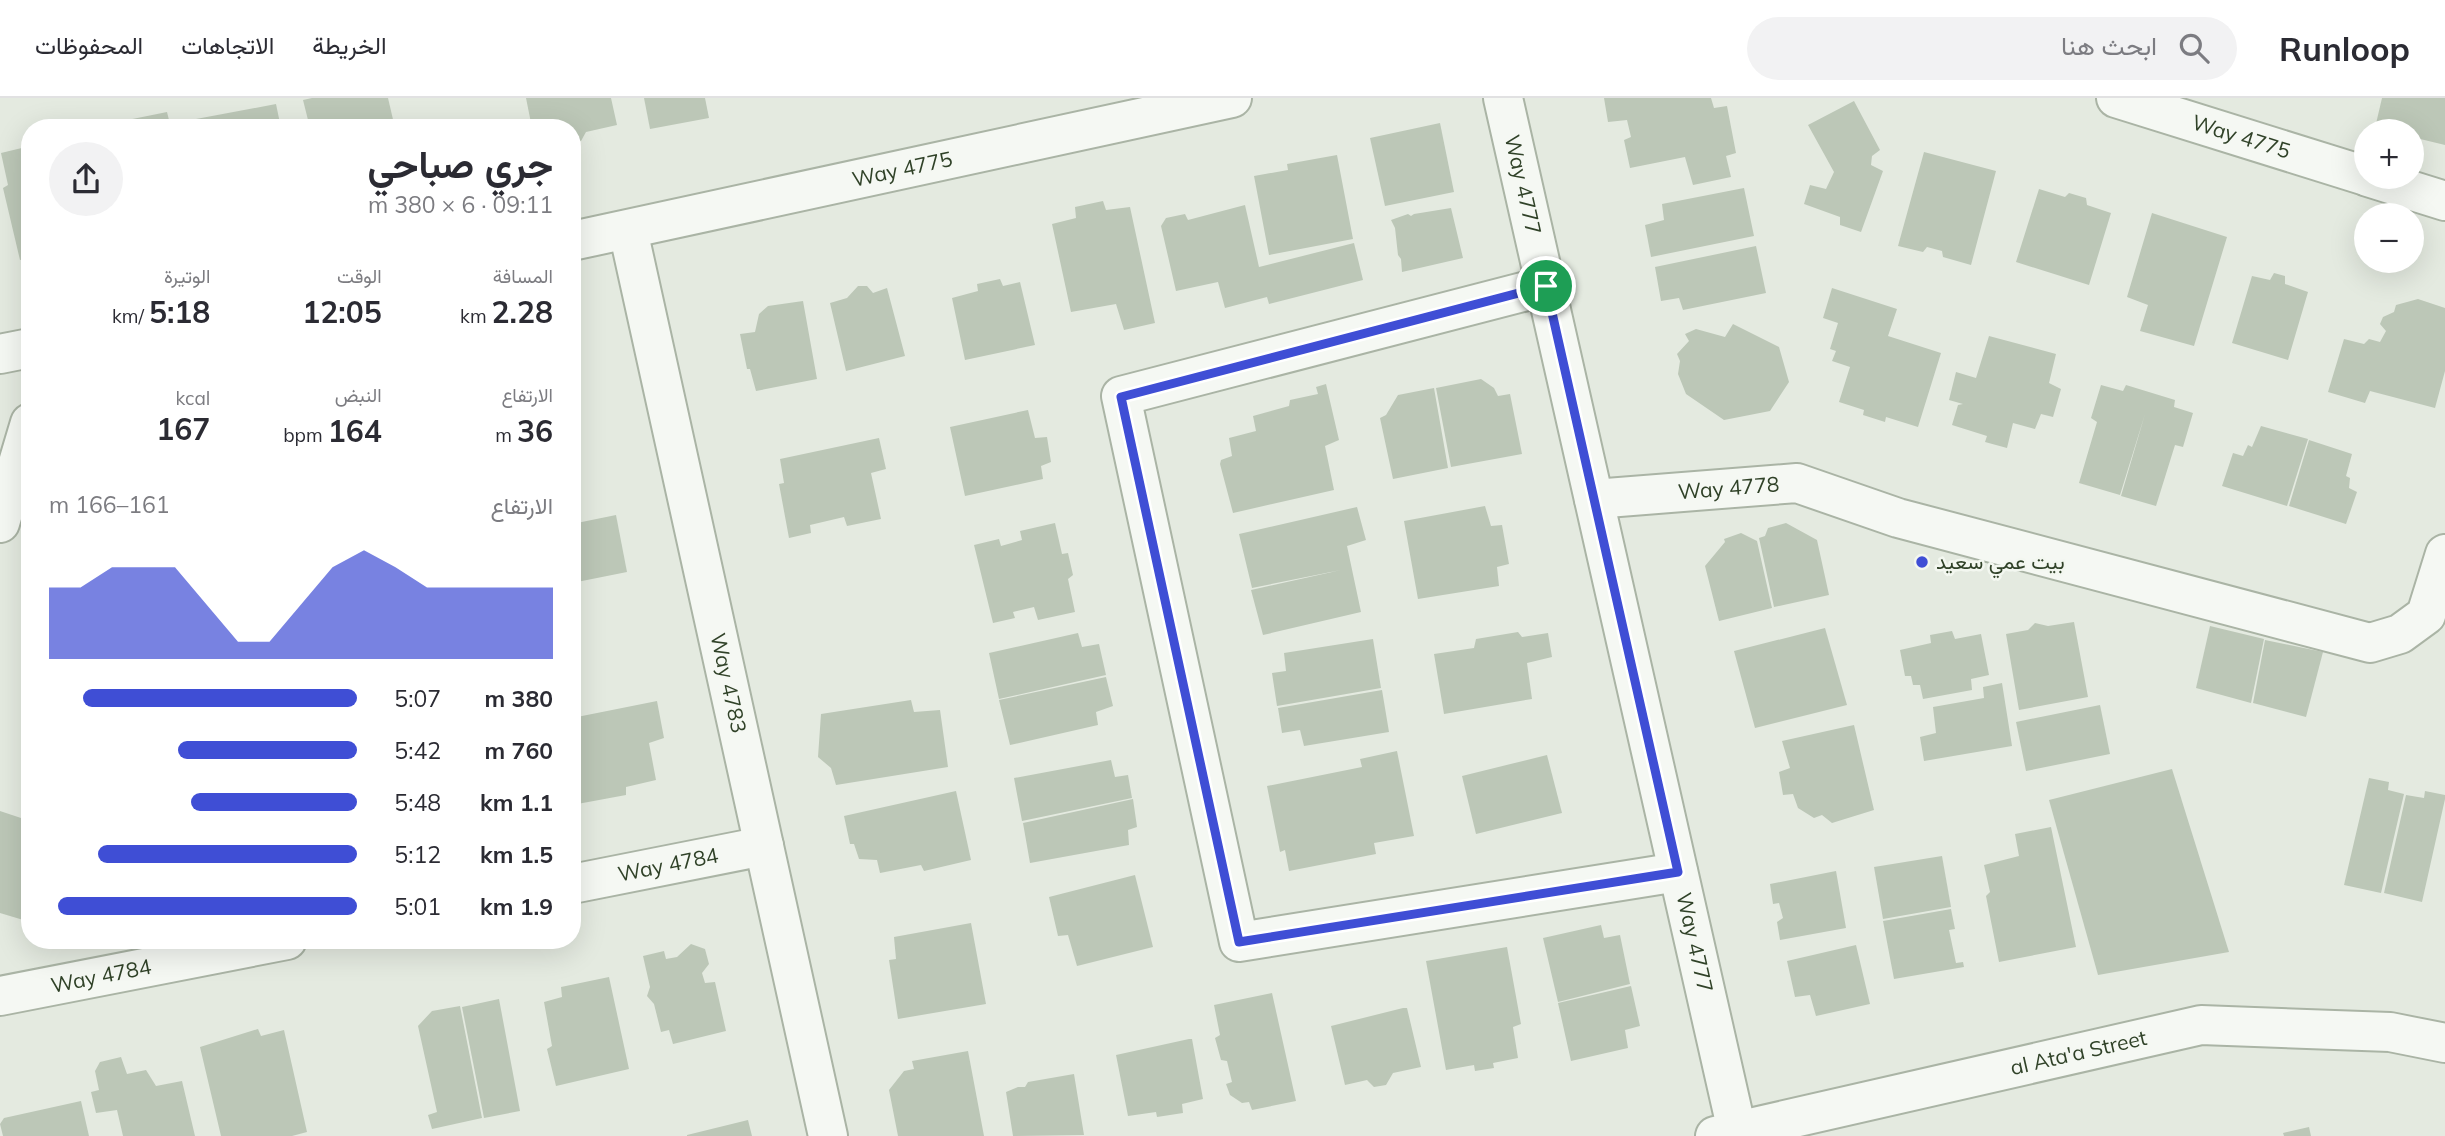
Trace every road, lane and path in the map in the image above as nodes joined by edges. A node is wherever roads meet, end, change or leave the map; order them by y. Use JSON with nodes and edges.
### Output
{"nodes":[{"id":1,"x":1233,"y":98,"type":"edge"},
{"id":2,"x":1503,"y":98,"type":"edge"},
{"id":3,"x":2116,"y":98,"type":"edge"},
{"id":4,"x":2354,"y":172,"type":"edge"},
{"id":5,"x":2408,"y":189,"type":"edge"},
{"id":6,"x":2445,"y":201,"type":"edge"},
{"id":7,"x":628,"y":230,"type":"junction"},
{"id":8,"x":581,"y":239,"type":"edge"},
{"id":9,"x":1546,"y":286,"type":"junction"},
{"id":10,"x":21,"y":350,"type":"edge"},
{"id":11,"x":0,"y":354,"type":"edge"},
{"id":12,"x":21,"y":453,"type":"edge"},
{"id":13,"x":1594,"y":499,"type":"junction"},
{"id":14,"x":0,"y":523,"type":"edge"},
{"id":15,"x":2445,"y":554,"type":"edge"},
{"id":16,"x":764,"y":846,"type":"junction"},
{"id":17,"x":1678,"y":872,"type":"junction"},
{"id":18,"x":581,"y":882,"type":"edge"},
{"id":19,"x":241,"y":949,"type":"edge"},
{"id":20,"x":0,"y":996,"type":"edge"},
{"id":21,"x":2445,"y":1043,"type":"edge"},
{"id":22,"x":1726,"y":1133,"type":"edge"},
{"id":23,"x":828,"y":1136,"type":"edge"}],
"edges":[{"from":1,"to":7,"type":"street","name":"Way 4775"},
{"from":2,"to":9,"type":"street","name":"Way 4777"},
{"from":3,"to":4,"type":"street","name":"Way 4775"},
{"from":5,"to":6,"type":"street","name":"Way 4775"},
{"from":7,"to":8,"type":"street","name":"Way 4775"},
{"from":7,"to":16,"type":"street","name":"Way 4783"},
{"from":9,"to":13,"type":"street","name":"Way 4777"},
{"from":9,"to":17,"type":"street"},
{"from":10,"to":11,"type":"street"},
{"from":12,"to":14,"type":"street"},
{"from":13,"to":15,"type":"street","name":"Way 4778"},
{"from":13,"to":17,"type":"street","name":"Way 4777"},
{"from":16,"to":18,"type":"street","name":"Way 4784"},
{"from":16,"to":23,"type":"street","name":"Way 4783"},
{"from":17,"to":22,"type":"street","name":"Way 4777"},
{"from":19,"to":20,"type":"street","name":"Way 4784"},
{"from":21,"to":22,"type":"street","name":"al Ata'a Street"}]}
